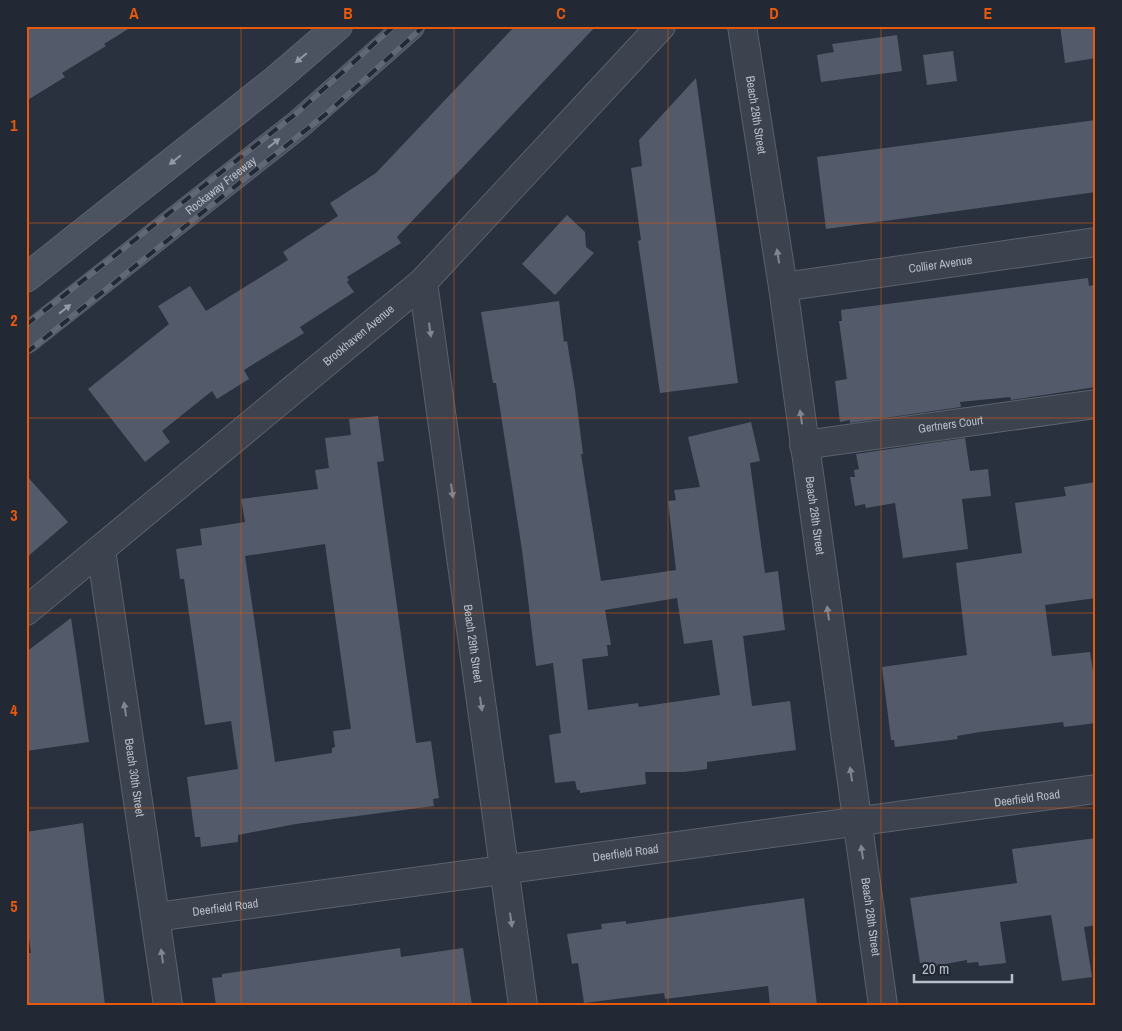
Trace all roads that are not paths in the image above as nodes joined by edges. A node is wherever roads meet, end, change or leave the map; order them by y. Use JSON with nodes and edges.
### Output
{"nodes":[{"id":1,"x":338,"y":26,"type":"edge"},
{"id":2,"x":410,"y":26,"type":"edge"},
{"id":3,"x":661,"y":26,"type":"edge"},
{"id":4,"x":742,"y":26,"type":"edge"},
{"id":5,"x":1096,"y":242,"type":"edge"},
{"id":6,"x":26,"y":278,"type":"edge"},
{"id":7,"x":423,"y":282,"type":"junction"},
{"id":8,"x":783,"y":287,"type":"junction"},
{"id":9,"x":26,"y":339,"type":"edge"},
{"id":10,"x":1096,"y":404,"type":"edge"},
{"id":11,"x":804,"y":445,"type":"junction"},
{"id":12,"x":101,"y":550,"type":"junction"},
{"id":13,"x":26,"y":611,"type":"edge"},
{"id":14,"x":1096,"y":789,"type":"edge"},
{"id":15,"x":858,"y":822,"type":"junction"},
{"id":16,"x":504,"y":871,"type":"junction"},
{"id":17,"x":156,"y":917,"type":"junction"},
{"id":18,"x":168,"y":1005,"type":"edge"},
{"id":19,"x":523,"y":1005,"type":"edge"},
{"id":20,"x":883,"y":1005,"type":"edge"}],
"edges":[{"from":1,"to":6,"type":"street","one_way":true},
{"from":9,"to":2,"type":"street","name":"Rockaway Freeway","one_way":true},
{"from":3,"to":7,"type":"street","name":"Brookhaven Avenue"},
{"from":8,"to":4,"type":"street","name":"Beach 28th Street","one_way":true},
{"from":5,"to":8,"type":"street","name":"Collier Avenue"},
{"from":7,"to":12,"type":"street","name":"Brookhaven Avenue"},
{"from":7,"to":16,"type":"street","name":"Beach 29th Street","one_way":true},
{"from":11,"to":8,"type":"street","name":"Beach 28th Street","one_way":true},
{"from":10,"to":11,"type":"street","name":"Gertners Court"},
{"from":15,"to":11,"type":"street","name":"Beach 28th Street","one_way":true},
{"from":12,"to":13,"type":"street","name":"Brookhaven Avenue"},
{"from":17,"to":12,"type":"street","name":"Beach 30th Street","one_way":true},
{"from":14,"to":15,"type":"street","name":"Deerfield Road"},
{"from":15,"to":16,"type":"street","name":"Deerfield Road"},
{"from":20,"to":15,"type":"street","name":"Beach 28th Street","one_way":true},
{"from":16,"to":17,"type":"street","name":"Deerfield Road"},
{"from":16,"to":19,"type":"street","name":"Beach 29th Street","one_way":true},
{"from":18,"to":17,"type":"street","name":"Beach 30th Street","one_way":true}]}
